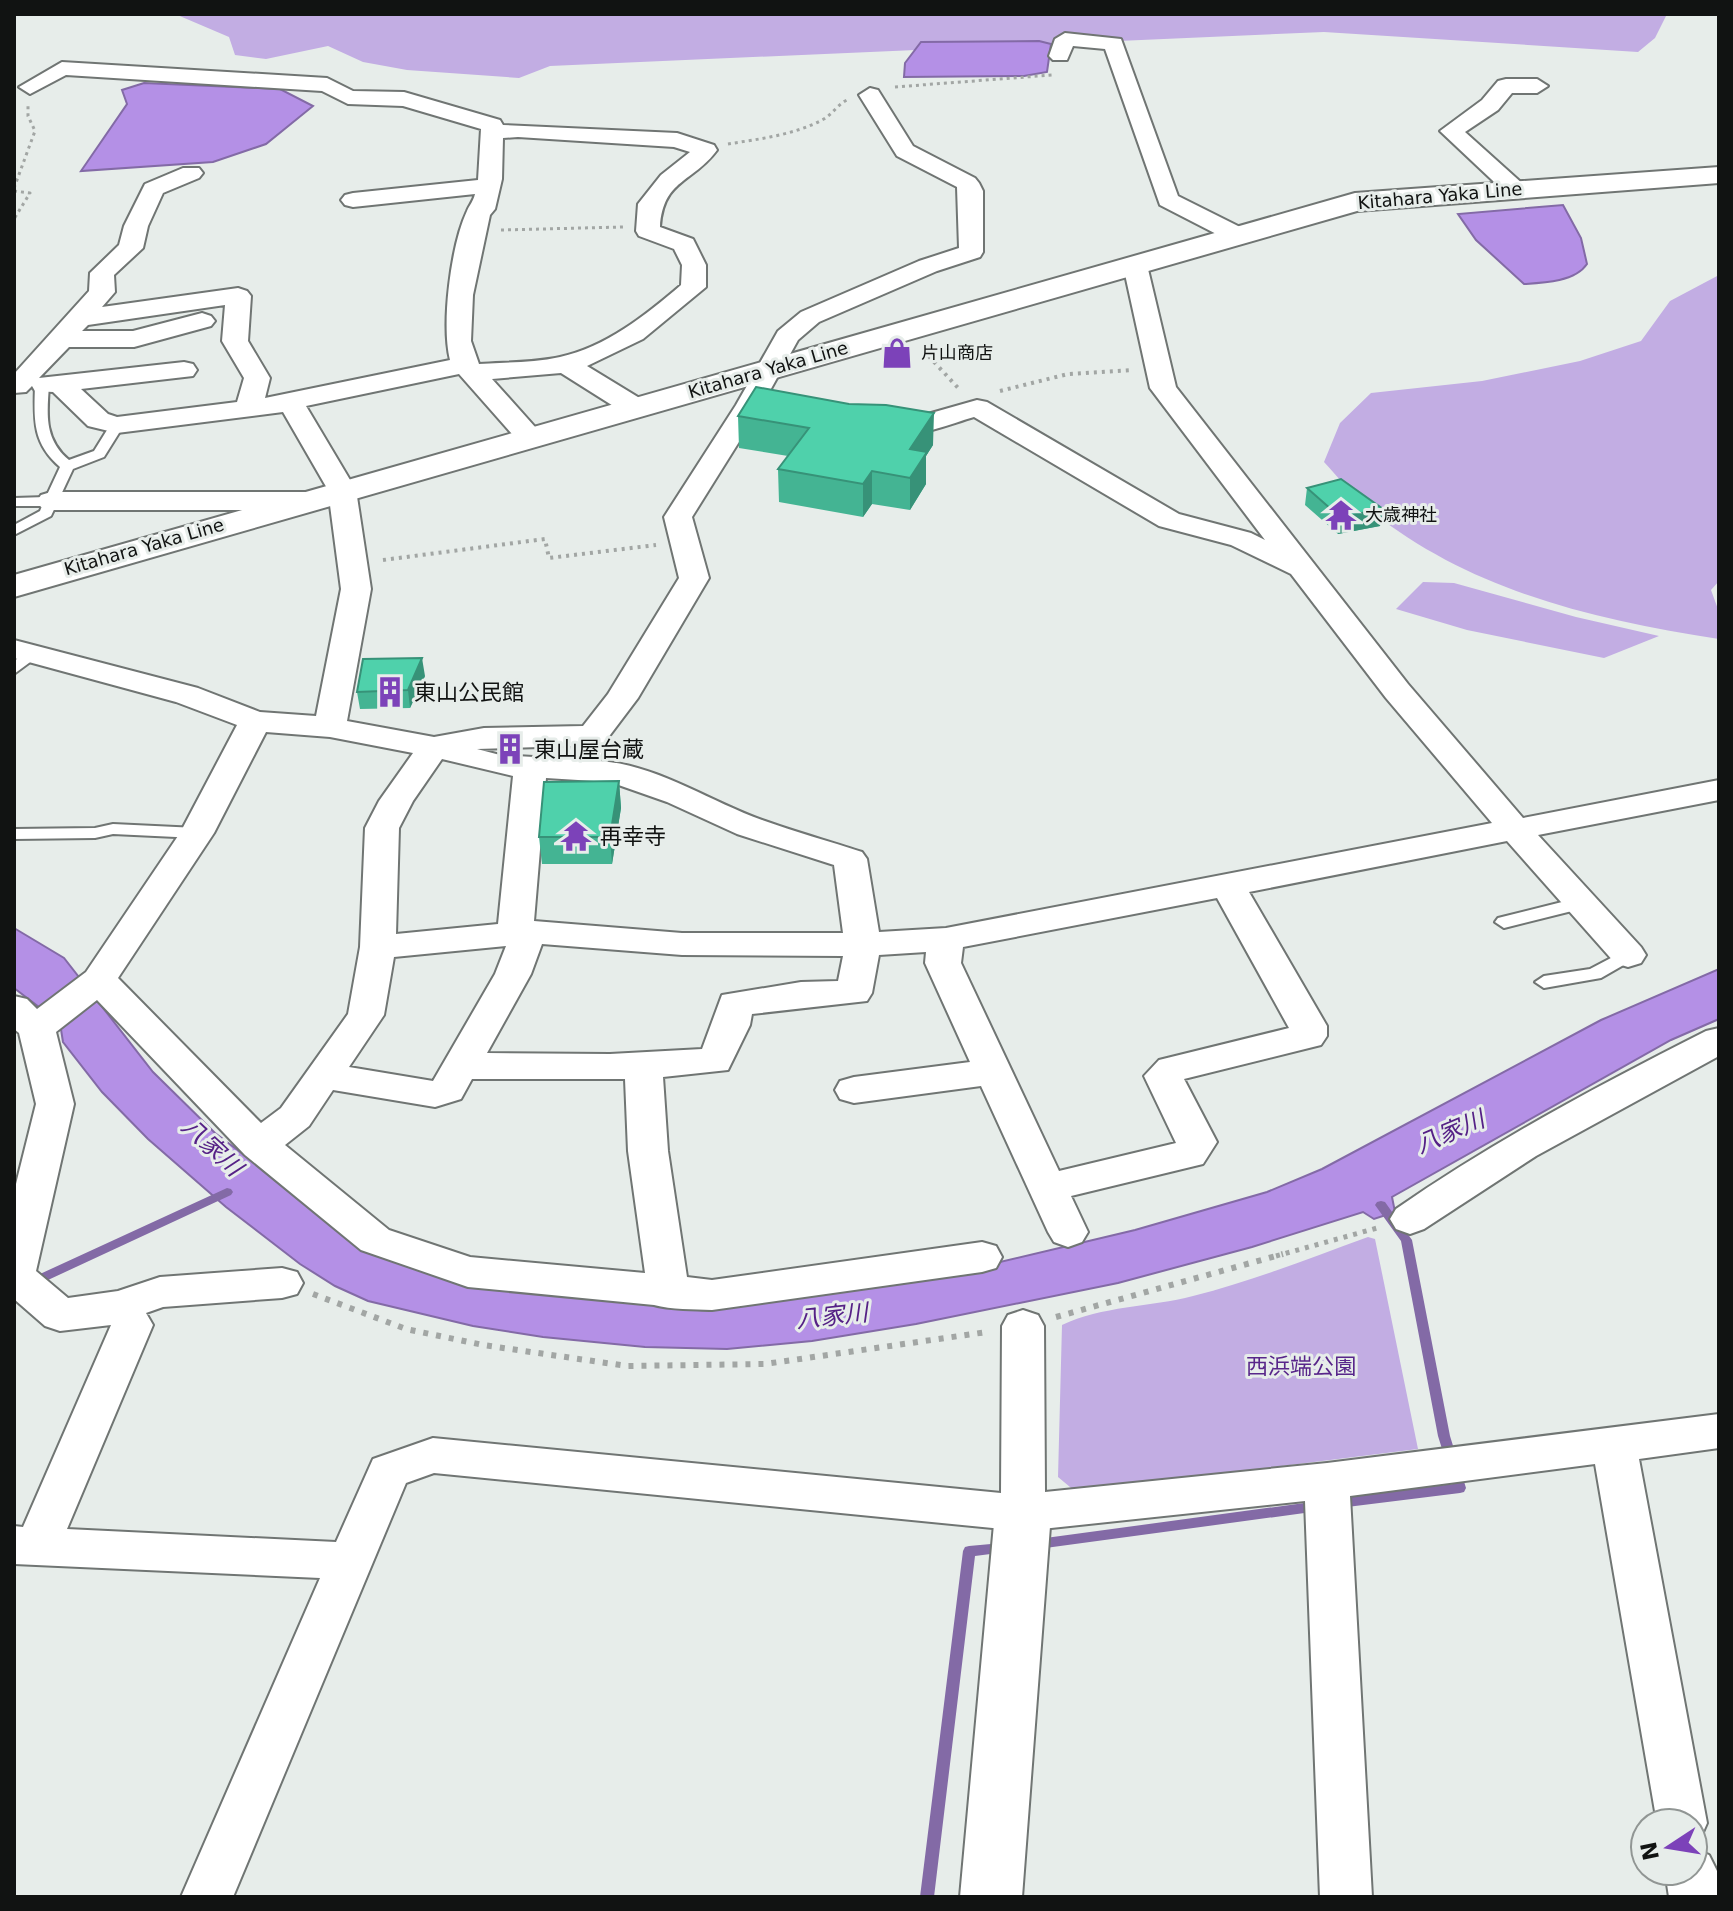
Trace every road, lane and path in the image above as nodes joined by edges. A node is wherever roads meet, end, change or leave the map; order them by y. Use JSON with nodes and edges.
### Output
{"nodes":[{"id":1,"x":1060,"y":56,"type":"dead end"},
{"id":2,"x":1537,"y":86,"type":"dead end"},
{"id":3,"x":30,"y":87,"type":"joint"},
{"id":4,"x":870,"y":95,"type":"dead end"},
{"id":5,"x":491,"y":133,"type":"junction"},
{"id":6,"x":191,"y":173,"type":"dead end"},
{"id":7,"x":1719,"y":175,"type":"edge"},
{"id":8,"x":488,"y":186,"type":"junction"},
{"id":9,"x":14,"y":189,"type":"edge"},
{"id":10,"x":1516,"y":190,"type":"junction"},
{"id":11,"x":353,"y":200,"type":"dead end"},
{"id":12,"x":14,"y":219,"type":"edge"},
{"id":13,"x":648,"y":225,"type":"junction"},
{"id":14,"x":475,"y":230,"type":"junction"},
{"id":15,"x":1237,"y":235,"type":"junction"},
{"id":16,"x":1135,"y":265,"type":"junction"},
{"id":17,"x":81,"y":318,"type":"junction"},
{"id":18,"x":235,"y":322,"type":"junction"},
{"id":19,"x":62,"y":339,"type":"junction"},
{"id":20,"x":565,"y":364,"type":"junction"},
{"id":21,"x":1159,"y":368,"type":"junction"},
{"id":22,"x":469,"y":369,"type":"junction"},
{"id":23,"x":184,"y":370,"type":"dead end"},
{"id":24,"x":767,"y":371,"type":"junction"},
{"id":25,"x":33,"y":385,"type":"edge"},
{"id":26,"x":997,"y":392,"type":"dead end"},
{"id":27,"x":291,"y":403,"type":"junction"},
{"id":28,"x":249,"y":407,"type":"junction"},
{"id":29,"x":636,"y":408,"type":"junction"},
{"id":30,"x":117,"y":425,"type":"junction"},
{"id":31,"x":865,"y":426,"type":"edge"},
{"id":32,"x":530,"y":437,"type":"junction"},
{"id":33,"x":67,"y":466,"type":"junction"},
{"id":34,"x":342,"y":490,"type":"junction"},
{"id":35,"x":51,"y":501,"type":"junction"},
{"id":36,"x":305,"y":501,"type":"junction"},
{"id":37,"x":14,"y":502,"type":"edge"},
{"id":38,"x":14,"y":531,"type":"edge"},
{"id":39,"x":684,"y":541,"type":"junction"},
{"id":40,"x":352,"y":564,"type":"junction"},
{"id":41,"x":1304,"y":570,"type":"junction"},
{"id":42,"x":14,"y":586,"type":"edge"},
{"id":43,"x":20,"y":657,"type":"edge"},
{"id":44,"x":255,"y":721,"type":"junction"},
{"id":45,"x":330,"y":727,"type":"junction"},
{"id":46,"x":592,"y":736,"type":"junction"},
{"id":47,"x":434,"y":747,"type":"junction"},
{"id":48,"x":530,"y":769,"type":"junction"},
{"id":49,"x":582,"y":769,"type":"junction"},
{"id":50,"x":1719,"y":790,"type":"edge"},
{"id":51,"x":1516,"y":831,"type":"junction"},
{"id":52,"x":197,"y":833,"type":"junction"},
{"id":53,"x":14,"y":834,"type":"edge"},
{"id":54,"x":1228,"y":886,"type":"junction"},
{"id":55,"x":1582,"y":903,"type":"junction"},
{"id":56,"x":1504,"y":922,"type":"dead end"},
{"id":57,"x":522,"y":933,"type":"junction"},
{"id":58,"x":946,"y":939,"type":"junction"},
{"id":59,"x":863,"y":945,"type":"junction"},
{"id":60,"x":378,"y":947,"type":"junction"},
{"id":61,"x":1628,"y":955,"type":"joint"},
{"id":62,"x":99,"y":980,"type":"junction"},
{"id":63,"x":1544,"y":982,"type":"dead end"},
{"id":64,"x":25,"y":1018,"type":"edge"},
{"id":65,"x":1719,"y":1040,"type":"edge"},
{"id":66,"x":644,"y":1065,"type":"junction"},
{"id":67,"x":463,"y":1066,"type":"junction"},
{"id":68,"x":992,"y":1072,"type":"junction"},
{"id":69,"x":324,"y":1076,"type":"junction"},
{"id":70,"x":854,"y":1090,"type":"dead end"},
{"id":71,"x":259,"y":1145,"type":"junction"},
{"id":72,"x":1048,"y":1188,"type":"junction"},
{"id":73,"x":1410,"y":1219,"type":"dead end"},
{"id":74,"x":1068,"y":1232,"type":"dead end"},
{"id":75,"x":1363,"y":1232,"type":"dead end"},
{"id":76,"x":982,"y":1257,"type":"dead end"},
{"id":77,"x":14,"y":1276,"type":"edge"},
{"id":78,"x":282,"y":1283,"type":"joint"},
{"id":79,"x":669,"y":1294,"type":"junction"},
{"id":80,"x":121,"y":1306,"type":"junction"},
{"id":81,"x":1023,"y":1326,"type":"junction"},
{"id":82,"x":1719,"y":1431,"type":"edge"},
{"id":83,"x":1614,"y":1445,"type":"junction"},
{"id":84,"x":1327,"y":1481,"type":"junction"},
{"id":85,"x":1023,"y":1513,"type":"junction"},
{"id":86,"x":25,"y":1546,"type":"edge"},
{"id":87,"x":349,"y":1561,"type":"junction"},
{"id":88,"x":1679,"y":1807,"type":"edge"},
{"id":89,"x":207,"y":1897,"type":"edge"},
{"id":90,"x":991,"y":1897,"type":"edge"},
{"id":91,"x":1346,"y":1897,"type":"edge"}],
"edges":[{"from":1,"to":15,"type":"street"},
{"from":2,"to":10,"type":"street"},
{"from":3,"to":5,"type":"street"},
{"from":3,"to":9,"type":"path"},
{"from":4,"to":24,"type":"street"},
{"from":5,"to":8,"type":"street"},
{"from":5,"to":13,"type":"street"},
{"from":6,"to":17,"type":"street"},
{"from":7,"to":10,"type":"main road","name":"Kitahara Yaka Line"},
{"from":8,"to":11,"type":"street"},
{"from":8,"to":14,"type":"street"},
{"from":9,"to":12,"type":"path"},
{"from":10,"to":15,"type":"main road","name":"Kitahara Yaka Line"},
{"from":13,"to":14,"type":"path"},
{"from":13,"to":20,"type":"street"},
{"from":14,"to":22,"type":"street"},
{"from":15,"to":16,"type":"main road","name":"Kitahara Yaka Line"},
{"from":16,"to":21,"type":"street"},
{"from":16,"to":24,"type":"main road","name":"Kitahara Yaka Line"},
{"from":17,"to":18,"type":"street"},
{"from":17,"to":19,"type":"street"},
{"from":18,"to":19,"type":"street"},
{"from":18,"to":28,"type":"street"},
{"from":19,"to":25,"type":"street"},
{"from":20,"to":22,"type":"street"},
{"from":20,"to":29,"type":"street"},
{"from":21,"to":26,"type":"path"},
{"from":21,"to":41,"type":"street"},
{"from":22,"to":27,"type":"street"},
{"from":22,"to":32,"type":"street"},
{"from":23,"to":25,"type":"street"},
{"from":24,"to":29,"type":"main road","name":"Kitahara Yaka Line"},
{"from":24,"to":39,"type":"street"},
{"from":25,"to":30,"type":"street"},
{"from":25,"to":33,"type":"lane"},
{"from":27,"to":28,"type":"street"},
{"from":27,"to":34,"type":"street"},
{"from":28,"to":30,"type":"street"},
{"from":29,"to":32,"type":"main road","name":"Kitahara Yaka Line"},
{"from":30,"to":33,"type":"lane"},
{"from":31,"to":41,"type":"street"},
{"from":32,"to":34,"type":"main road","name":"Kitahara Yaka Line"},
{"from":33,"to":35,"type":"lane"},
{"from":34,"to":36,"type":"main road","name":"Kitahara Yaka Line"},
{"from":34,"to":40,"type":"street"},
{"from":35,"to":36,"type":"street"},
{"from":35,"to":37,"type":"lane"},
{"from":35,"to":38,"type":"lane"},
{"from":36,"to":42,"type":"main road","name":"Kitahara Yaka Line"},
{"from":39,"to":40,"type":"path"},
{"from":39,"to":46,"type":"street"},
{"from":40,"to":45,"type":"street"},
{"from":41,"to":51,"type":"street"},
{"from":43,"to":44,"type":"street"},
{"from":44,"to":45,"type":"street"},
{"from":44,"to":52,"type":"street"},
{"from":45,"to":47,"type":"street"},
{"from":46,"to":47,"type":"street"},
{"from":46,"to":49,"type":"street"},
{"from":47,"to":48,"type":"street"},
{"from":47,"to":60,"type":"street"},
{"from":48,"to":49,"type":"street"},
{"from":48,"to":57,"type":"street"},
{"from":49,"to":59,"type":"street"},
{"from":50,"to":51,"type":"street"},
{"from":51,"to":54,"type":"street"},
{"from":51,"to":55,"type":"street"},
{"from":52,"to":53,"type":"lane"},
{"from":52,"to":62,"type":"street"},
{"from":54,"to":58,"type":"street"},
{"from":54,"to":72,"type":"street"},
{"from":55,"to":56,"type":"lane"},
{"from":55,"to":61,"type":"street"},
{"from":57,"to":59,"type":"street"},
{"from":57,"to":60,"type":"street"},
{"from":57,"to":67,"type":"street"},
{"from":58,"to":59,"type":"street"},
{"from":58,"to":68,"type":"street"},
{"from":59,"to":66,"type":"street"},
{"from":60,"to":69,"type":"street"},
{"from":61,"to":63,"type":"lane"},
{"from":62,"to":64,"type":"street"},
{"from":62,"to":71,"type":"street"},
{"from":64,"to":77,"type":"street"},
{"from":65,"to":73,"type":"street"},
{"from":66,"to":67,"type":"street"},
{"from":66,"to":79,"type":"street"},
{"from":67,"to":69,"type":"street"},
{"from":68,"to":70,"type":"street"},
{"from":68,"to":72,"type":"street"},
{"from":69,"to":71,"type":"street"},
{"from":71,"to":79,"type":"street"},
{"from":72,"to":74,"type":"street"},
{"from":75,"to":81,"type":"path"},
{"from":76,"to":79,"type":"street"},
{"from":77,"to":80,"type":"street"},
{"from":78,"to":80,"type":"street"},
{"from":78,"to":81,"type":"path"},
{"from":80,"to":86,"type":"street"},
{"from":81,"to":85,"type":"street"},
{"from":82,"to":83,"type":"street"},
{"from":83,"to":84,"type":"street"},
{"from":83,"to":88,"type":"street"},
{"from":84,"to":85,"type":"street"},
{"from":84,"to":91,"type":"street"},
{"from":85,"to":87,"type":"street"},
{"from":85,"to":90,"type":"main road"},
{"from":86,"to":87,"type":"street"},
{"from":87,"to":89,"type":"street"}]}
